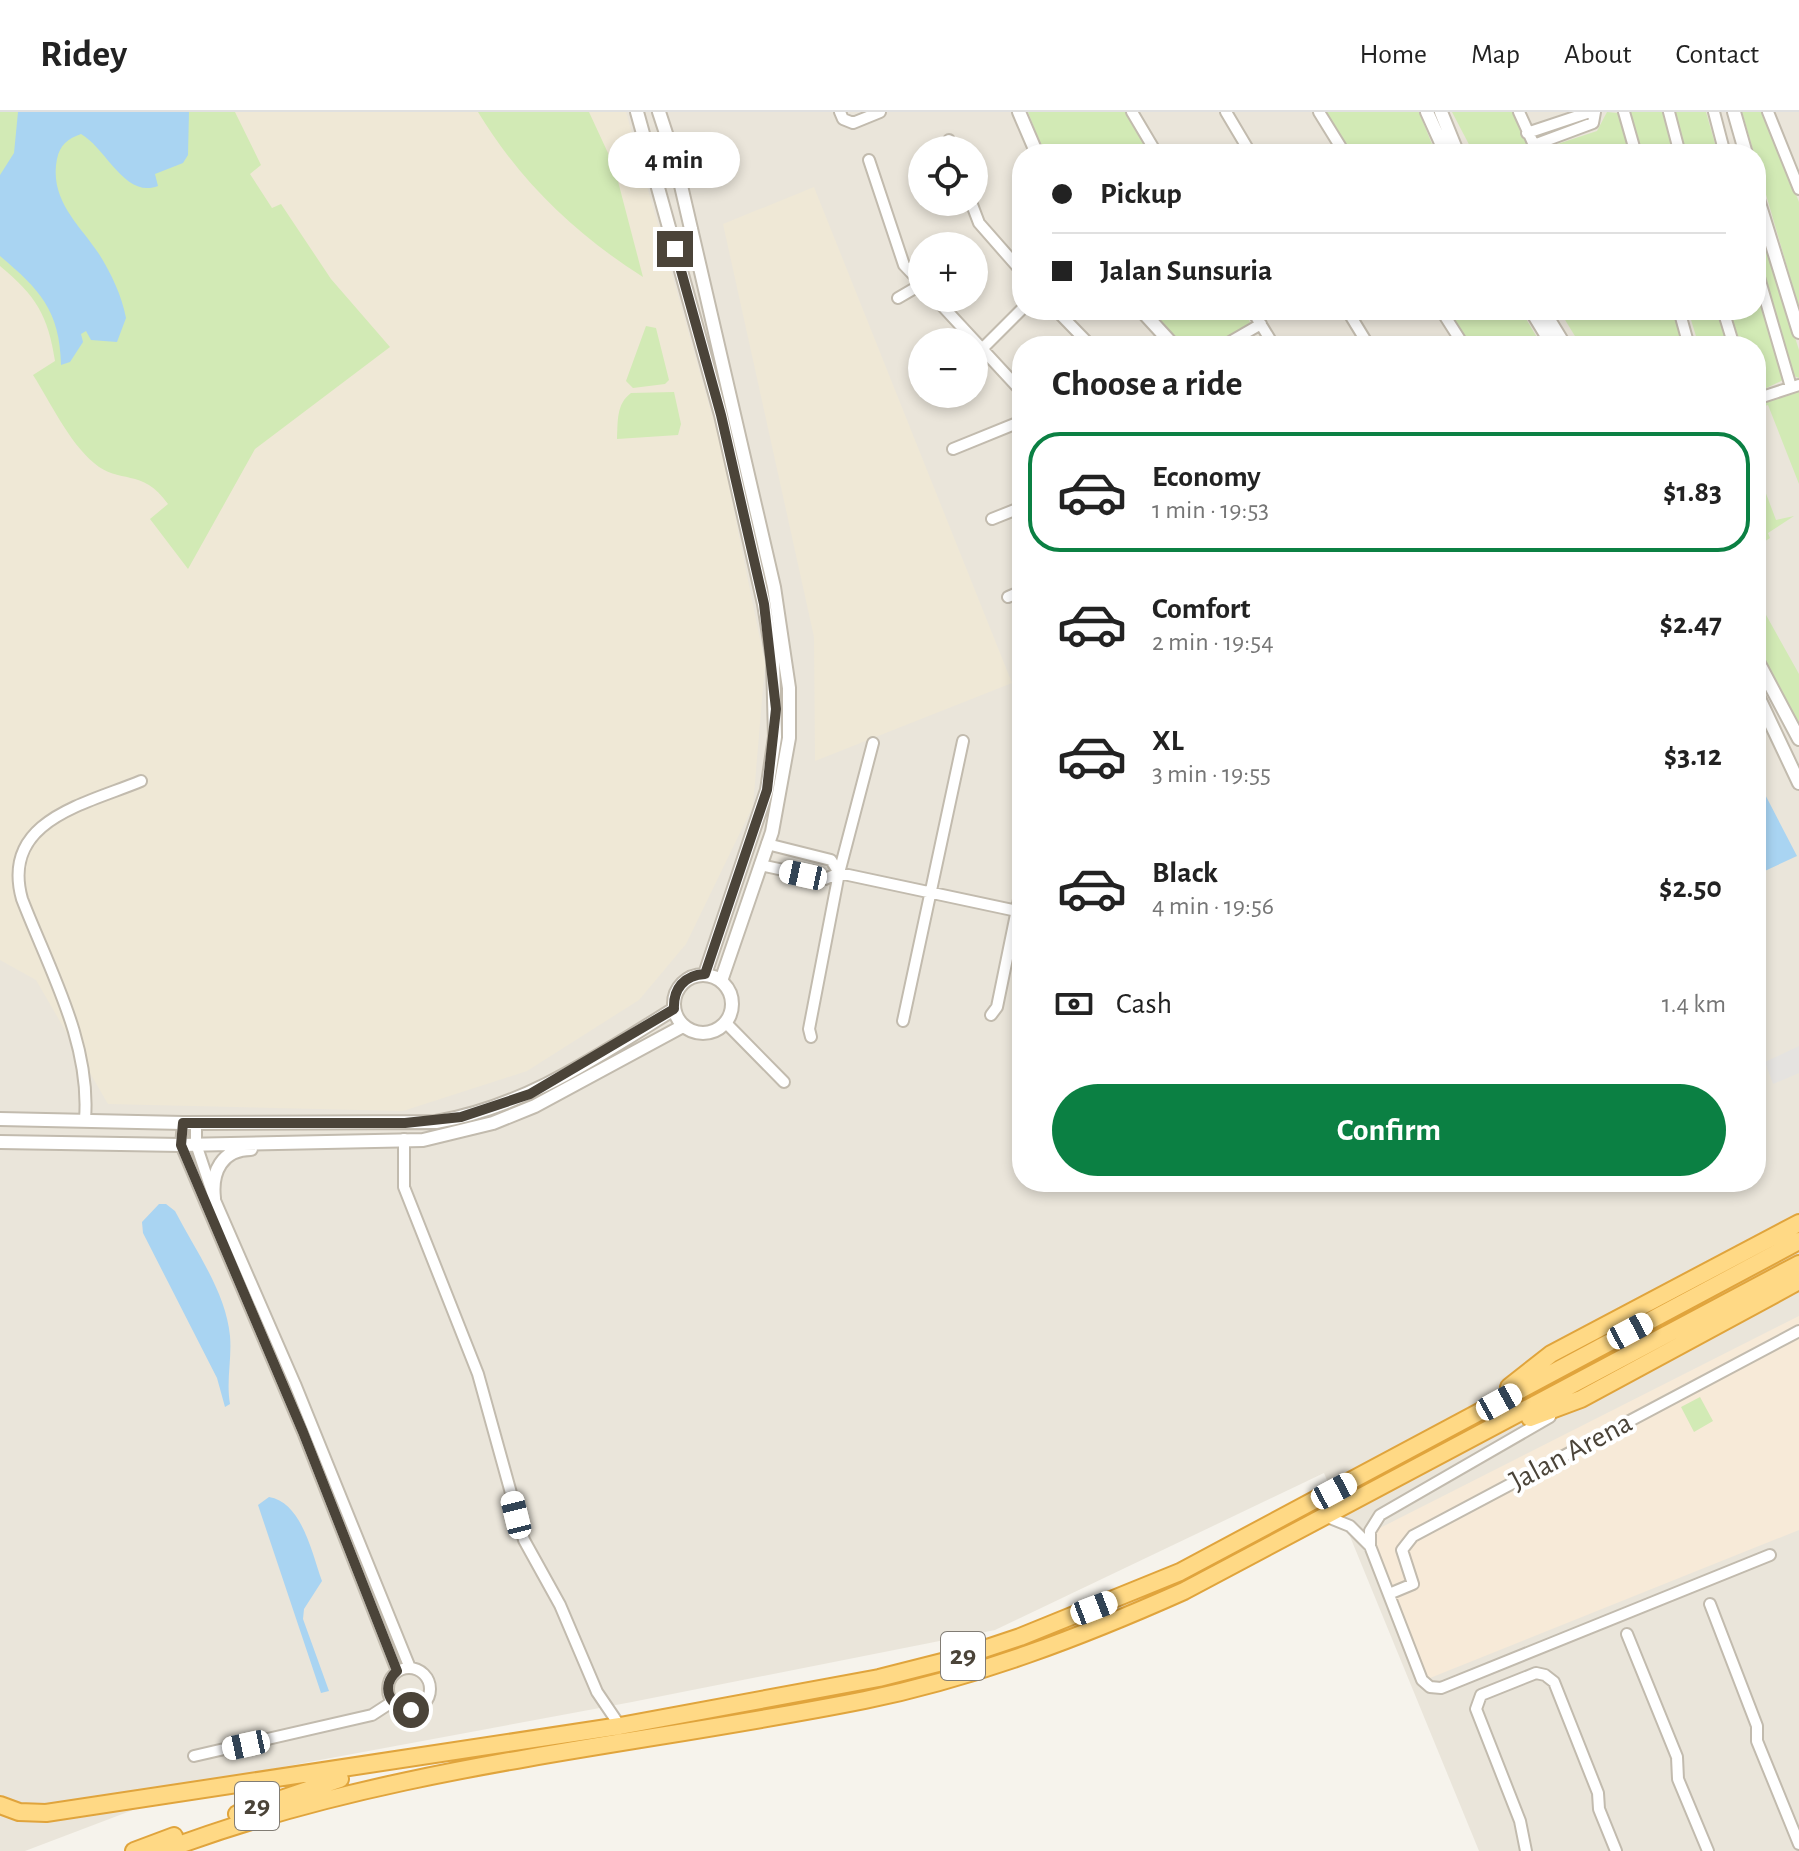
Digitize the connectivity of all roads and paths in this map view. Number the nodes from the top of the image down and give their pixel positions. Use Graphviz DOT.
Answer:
graph roads {
  1 [pos="637,112"];
  2 [pos="659,112"];
  3 [pos="880,112"];
  4 [pos="1019,112"];
  5 [pos="1132,112"];
  6 [pos="1226,112"];
  7 [pos="1319,112"];
  8 [pos="1427,112"];
  9 [pos="1441,112"];
  10 [pos="1519,112"];
  11 [pos="1590,112"];
  12 [pos="1624,112"];
  13 [pos="1669,112"];
  14 [pos="1714,112"];
  15 [pos="1734,112"];
  16 [pos="1768,112"];
  17 [pos="842,115"];
  18 [pos="1033,144"];
  19 [pos="1151,144"];
  20 [pos="1245,144"];
  21 [pos="1339,144"];
  22 [pos="1441,144"];
  23 [pos="1454,144"];
  24 [pos="1633,144"];
  25 [pos="1677,144"];
  26 [pos="1722,144"];
  27 [pos="1743,144"];
  28 [pos="869,160"];
  29 [pos="1799,189"];
  30 [pos="976,216"];
  31 [pos="1766,225"];
  32 [pos="1012,261"];
  33 [pos="908,269"];
  34 [pos="908,292"];
  35 [pos="898,298"];
  36 [pos="1766,298"];
  37 [pos="946,312"];
  38 [pos="1012,319"];
  39 [pos="1066,320"];
  40 [pos="1150,320"];
  41 [pos="1258,320"];
  42 [pos="1261,324"];
  43 [pos="959,328"];
  44 [pos="1799,332"];
  45 [pos="1081,336"];
  46 [pos="1165,336"];
  47 [pos="1240,336"];
  48 [pos="1268,336"];
  49 [pos="988,341"];
  50 [pos="988,360"];
  51 [pos="1012,383"];
  52 [pos="1795,386"];
  53 [pos="1766,396"];
  54 [pos="1012,425"];
  55 [pos="953,449"];
  56 [pos="1012,511"];
  57 [pos="992,519"];
  58 [pos="1012,595"];
  59 [pos="1008,597"];
  60 [pos="1766,677"];
  61 [pos="1766,713"];
  62 [pos="1799,739"];
  63 [pos="963,741"];
  64 [pos="873,743"];
  65 [pos="141,781"];
  66 [pos="1799,783"];
  67 [pos="767,844"];
  68 [pos="760,865"];
  69 [pos="839,873"];
  70 [pos="931,893"];
  71 [pos="1012,910"];
  72 [pos="1012,935"];
  73 [pos="705,974"];
  74 [pos="721,981"];
  75 [pos="674,1009"];
  76 [pos="991,1015"];
  77 [pos="903,1021"];
  78 [pos="726,1023"];
  79 [pos="683,1026"];
  80 [pos="811,1037"];
  81 [pos="784,1082"];
  82 [pos="0,1119"];
  83 [pos="85,1119"];
  84 [pos="190,1123"];
  85 [pos="404,1139"];
  86 [pos="0,1142"];
  87 [pos="196,1144"];
  88 [pos="346,1144"];
  89 [pos="181,1145"];
  90 [pos="214,1198"];
  91 [pos="1799,1223"];
  92 [pos="1799,1241"];
  93 [pos="1799,1264"];
  94 [pos="1799,1281"];
  95 [pos="1799,1331"];
  96 [pos="1581,1399"];
  97 [pos="1473,1416"];
  98 [pos="1471,1441"];
  99 [pos="1325,1516"];
  100 [pos="1370,1546"];
  101 [pos="1770,1555"];
  102 [pos="1389,1594"];
  103 [pos="1710,1604"];
  104 [pos="1627,1634"];
  105 [pos="410,1668"];
  106 [pos="397,1671"];
  107 [pos="392,1702"];
  108 [pos="620,1726"];
  109 [pos="194,1756"];
  110 [pos="382,1765"];
  111 [pos="0,1805"];
  112 [pos="213,1832"];
  113 [pos="1799,1844"];
  114 [pos="134,1851"];
  115 [pos="163,1851"];
  116 [pos="176,1851"];
  117 [pos="1526,1851"];
  118 [pos="1616,1851"];
  119 [pos="1708,1851"];
  1 -- 73 [label="street"];
  2 -- 67 [label="street"];
  3 -- 17 [label="street"];
  4 -- 18 [label="street"];
  5 -- 19 [label="street"];
  6 -- 20 [label="street"];
  7 -- 21 [label="street"];
  8 -- 22 [label="street"];
  9 -- 23 [label="street"];
  10 -- 11 [label="street"];
  12 -- 24 [label="street"];
  13 -- 25 [label="street"];
  14 -- 26 [label="street"];
  15 -- 27 [label="street"];
  16 -- 29 [label="street"];
  28 -- 33 [label="street"];
  30 -- 32 [label="street"];
  31 -- 44 [label="street"];
  34 -- 35 [label="street"];
  36 -- 52 [label="street"];
  37 -- 43 [label="street"];
  38 -- 49 [label="street"];
  39 -- 45 [label="street"];
  40 -- 46 [label="street"];
  41 -- 42 [label="street"];
  42 -- 47 [label="street"];
  42 -- 48 [label="street"];
  50 -- 51 [label="street"];
  52 -- 53 [label="street"];
  54 -- 55 [label="street"];
  56 -- 57 [label="street"];
  58 -- 59 [label="street"];
  60 -- 62 [label="street"];
  61 -- 66 [label="street"];
  63 -- 70 [label="street"];
  64 -- 69 [label="street"];
  65 -- 83 [label="street"];
  67 -- 68 [label="street"];
  67 -- 69 [label="street"];
  68 -- 69 [label="street"];
  68 -- 74 [label="street"];
  69 -- 70 [label="street"];
  69 -- 80 [label="street"];
  70 -- 71 [label="street"];
  70 -- 77 [label="street"];
  72 -- 76 [label="street"];
  73 -- 74 [label="street"];
  73 -- 75 [label="street"];
  74 -- 78 [label="street"];
  75 -- 79 [label="street"];
  75 -- 84 [label="street"];
  78 -- 79 [label="street"];
  78 -- 81 [label="street"];
  79 -- 85 [label="street"];
  82 -- 83 [label="street"];
  83 -- 84 [label="street"];
  84 -- 87 [label="street"];
  84 -- 89 [label="street"];
  85 -- 88 [label="street"];
  85 -- 108 [label="street"];
  86 -- 89 [label="street"];
  87 -- 88 [label="street"];
  87 -- 89 [label="street"];
  87 -- 90 [label="street"];
  88 -- 90 [label="street"];
  89 -- 106 [label="street"];
  90 -- 105 [label="street"];
  91 -- 97 [label="highway"];
  92 -- 97 [label="highway, 29"];
  93 -- 98 [label="highway, 29"];
  94 -- 96 [label="highway"];
  95 -- 102 [label="street, Jalan Arena"];
  96 -- 98 [label="highway"];
  96 -- 100 [label="street"];
  97 -- 108 [label="highway, 29"];
  98 -- 99 [label="highway, 29"];
  99 -- 100 [label="street"];
  99 -- 112 [label="highway, 29"];
  100 -- 102 [label="street"];
  101 -- 102 [label="street"];
  103 -- 113 [label="street"];
  104 -- 119 [label="street"];
  105 -- 106 [label="street"];
  105 -- 107 [label="street"];
  106 -- 107 [label="street"];
  107 -- 109 [label="street"];
  108 -- 110 [label="highway, 29"];
  110 -- 111 [label="highway"];
  110 -- 114 [label="highway, 29"];
  112 -- 115 [label="highway, 29"];
  112 -- 116 [label="highway"];
  117 -- 118 [label="street"];
}
